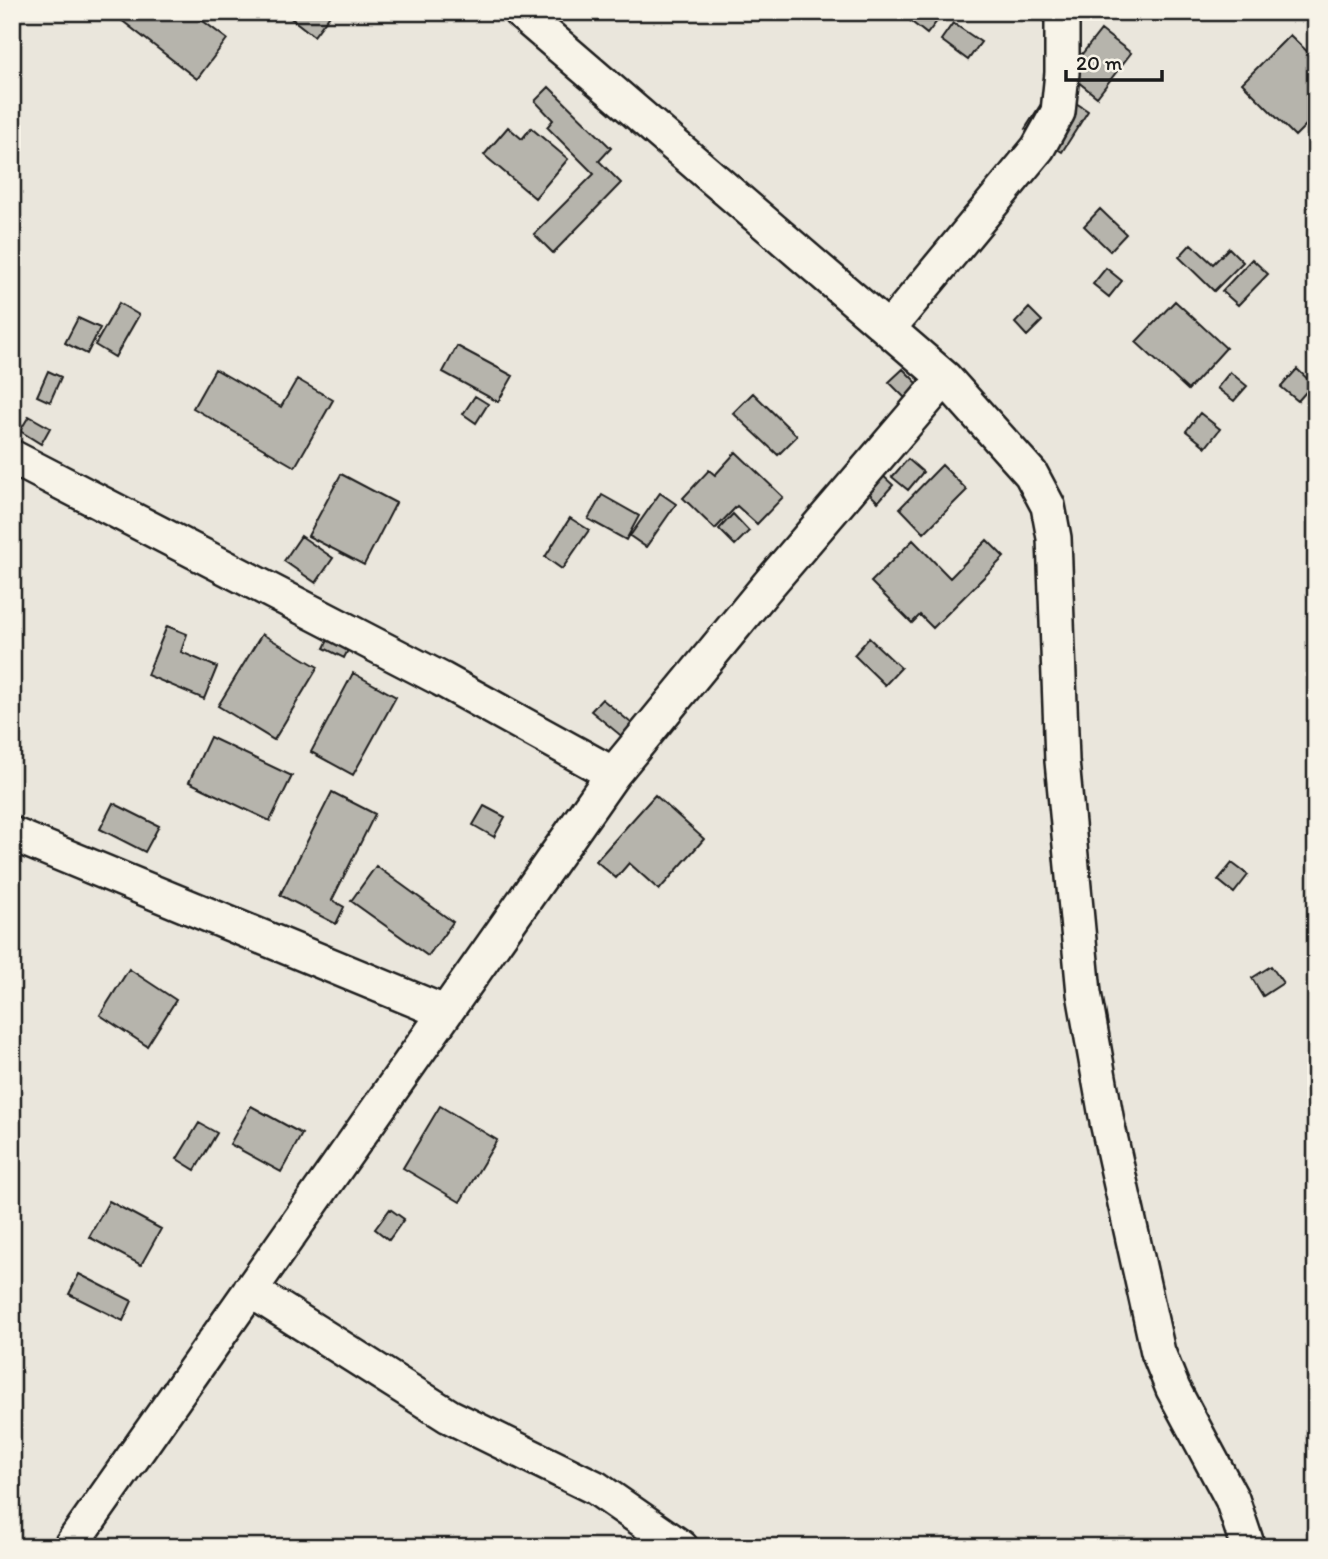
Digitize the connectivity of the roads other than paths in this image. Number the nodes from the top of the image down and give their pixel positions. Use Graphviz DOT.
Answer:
graph roads {
  1 [pos="520,12"];
  2 [pos="1062,12"];
  3 [pos="889,328"];
  4 [pos="945,378"];
  5 [pos="12,457"];
  6 [pos="613,774"];
  7 [pos="12,834"];
  8 [pos="444,1012"];
  9 [pos="250,1290"];
  10 [pos="70,1547"];
  11 [pos="681,1547"];
  12 [pos="1248,1547"];
  1 -- 3 [label="street"];
  2 -- 3 [label="street"];
  3 -- 4 [label="street"];
  4 -- 6 [label="street"];
  4 -- 12 [label="street"];
  5 -- 6 [label="street"];
  6 -- 8 [label="street"];
  7 -- 8 [label="street"];
  8 -- 9 [label="street"];
  9 -- 10 [label="street"];
  9 -- 11 [label="street"];
}
